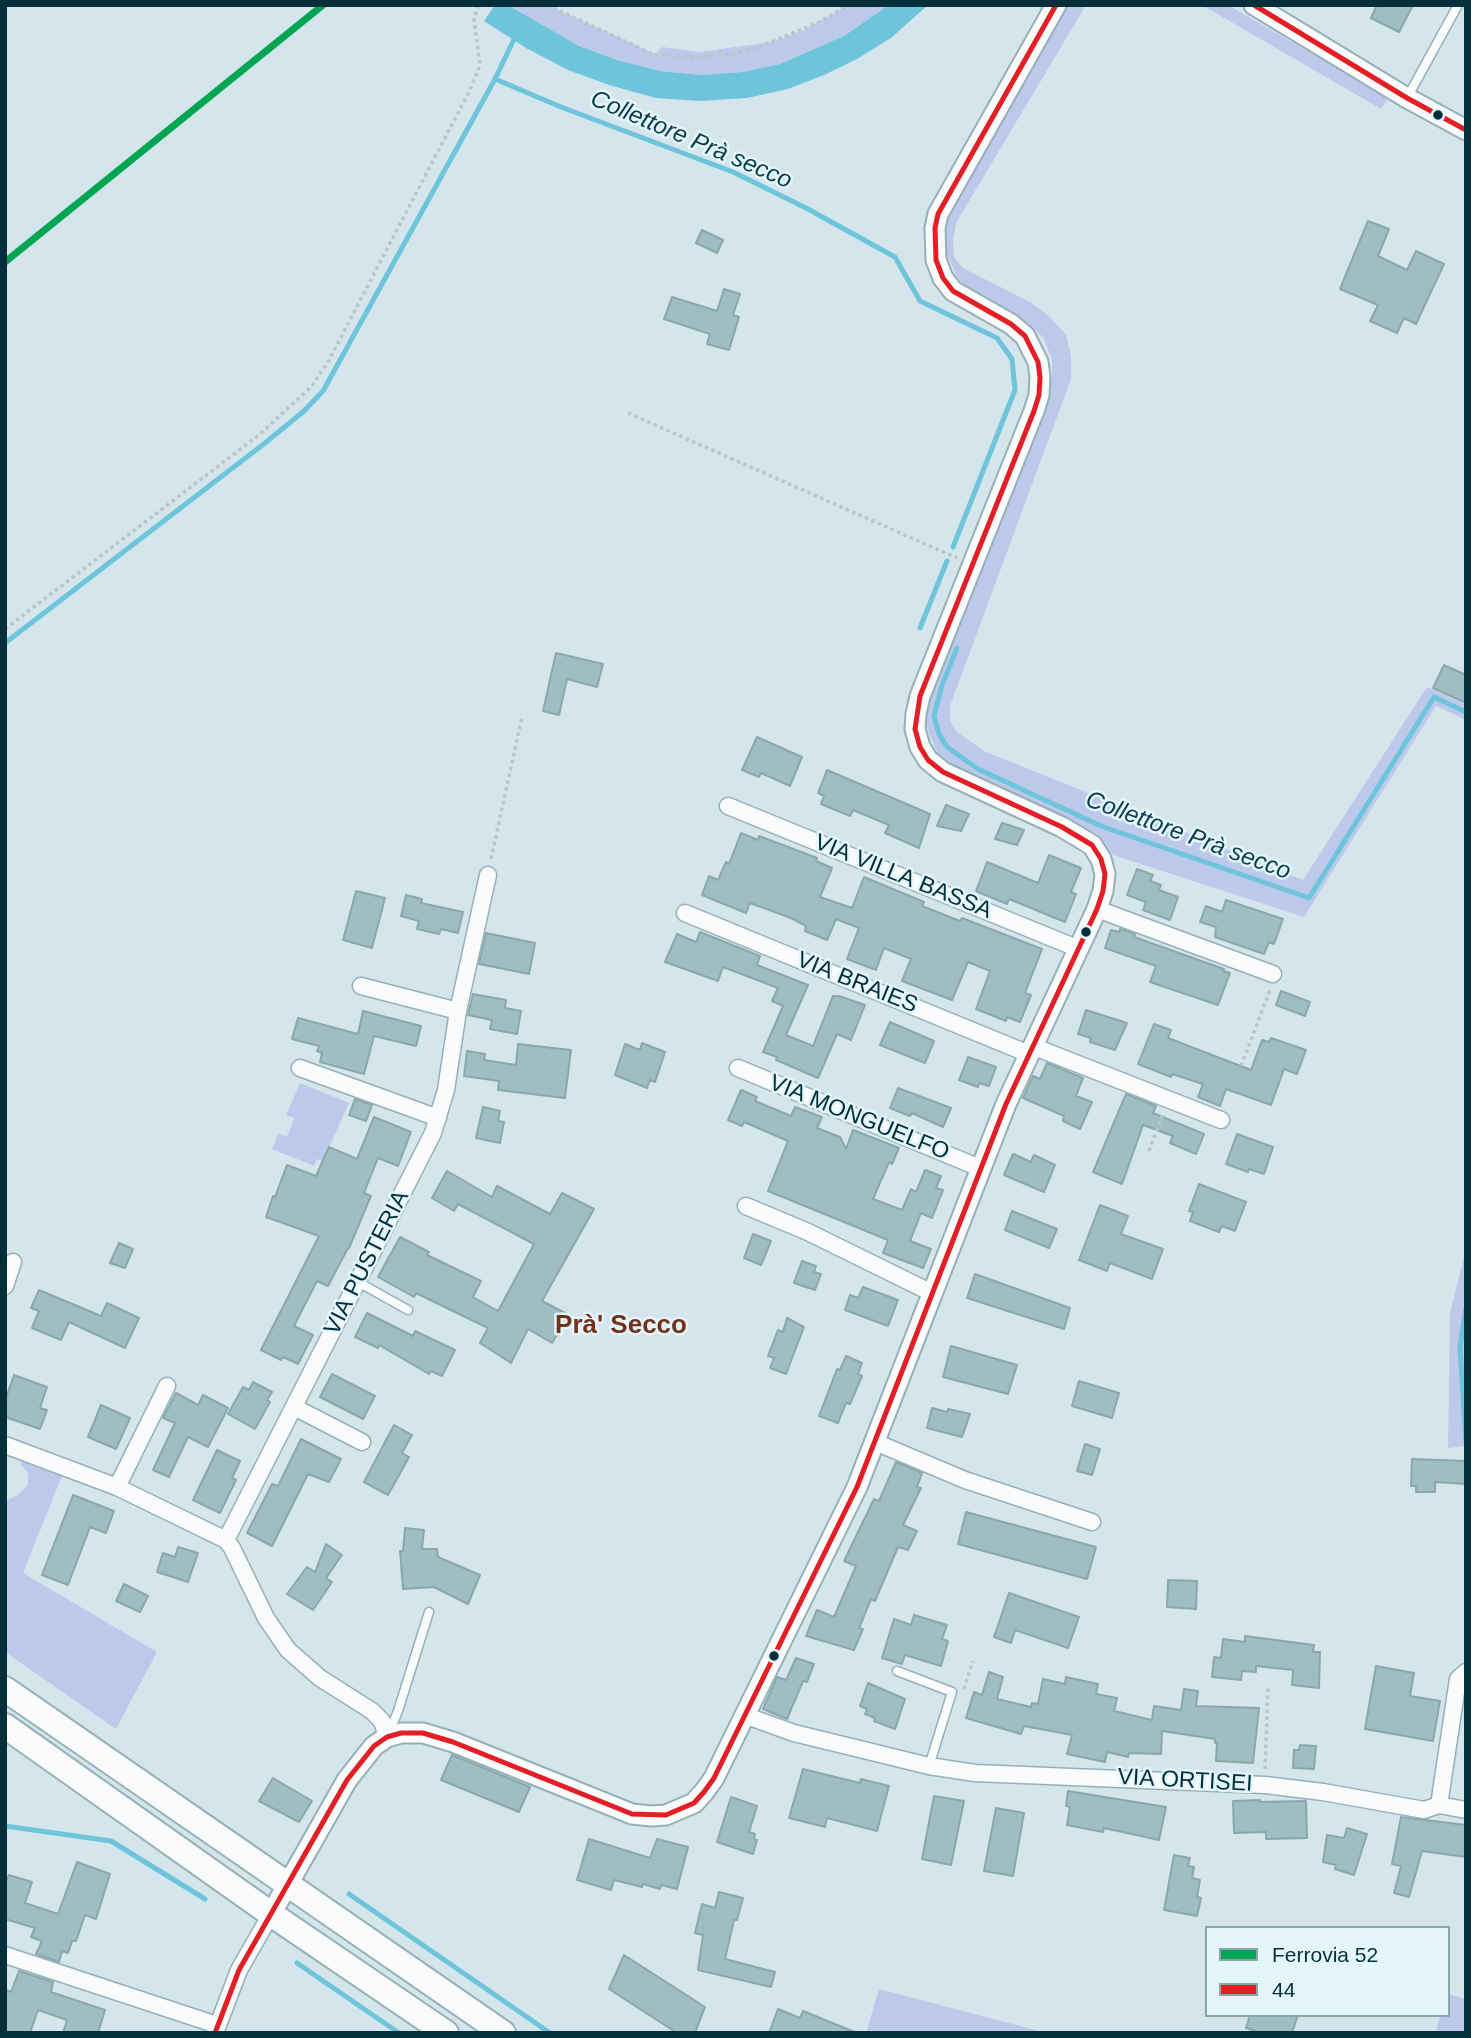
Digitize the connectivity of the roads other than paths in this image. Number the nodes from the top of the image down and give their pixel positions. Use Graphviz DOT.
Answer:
graph roads {
  1 [pos="1056,5"];
  2 [pos="1254,5"];
  3 [pos="1458,5"];
  4 [pos="1407,98"];
  5 [pos="1466,130"];
  6 [pos="728,806"];
  7 [pos="488,875"];
  8 [pos="1097,909"];
  9 [pos="685,913"];
  10 [pos="1079,949"];
  11 [pos="1273,974"];
  12 [pos="361,986"];
  13 [pos="458,1011"];
  14 [pos="1031,1050"];
  15 [pos="300,1068"];
  16 [pos="738,1068"];
  17 [pos="438,1118"];
  18 [pos="1220,1120"];
  19 [pos="981,1168"];
  20 [pos="746,1206"];
  21 [pos="13,1262"];
  22 [pos="358,1282"];
  23 [pos="5,1286"];
  24 [pos="932,1293"];
  25 [pos="408,1310"];
  26 [pos="167,1386"];
  27 [pos="294,1407"];
  28 [pos="362,1443"];
  29 [pos="875,1443"];
  30 [pos="5,1445"];
  31 [pos="117,1488"];
  32 [pos="1092,1522"];
  33 [pos="226,1540"];
  34 [pos="429,1612"];
  35 [pos="897,1671"];
  36 [pos="1466,1672"];
  37 [pos="5,1689"];
  38 [pos="744,1715"];
  39 [pos="5,1726"];
  40 [pos="387,1737"];
  41 [pos="929,1766"];
  42 [pos="1439,1805"];
  43 [pos="1466,1810"];
  44 [pos="289,1883"];
  45 [pos="271,1914"];
  46 [pos="5,1955"];
  47 [pos="216,2029"];
  48 [pos="446,2033"];
  49 [pos="503,2033"];
  1 -- 8 [label="street"];
  2 -- 4 [label="street"];
  3 -- 4 [label="lane"];
  4 -- 5 [label="street"];
  6 -- 10 [label="street, VIA VILLA BASSA"];
  7 -- 13 [label="street, VIA PUSTERIA"];
  8 -- 10 [label="street"];
  8 -- 11 [label="street"];
  9 -- 14 [label="street, VIA BRAIES"];
  10 -- 14 [label="street"];
  12 -- 13 [label="street"];
  13 -- 17 [label="street, VIA PUSTERIA"];
  14 -- 18 [label="street, VIA BRAIES"];
  14 -- 19 [label="street"];
  15 -- 17 [label="street"];
  16 -- 19 [label="street, VIA MONGUELFO"];
  17 -- 22 [label="street, VIA PUSTERIA"];
  19 -- 24 [label="street"];
  20 -- 24 [label="street"];
  21 -- 23 [label="street"];
  22 -- 25 [label="lane"];
  22 -- 27 [label="street, VIA PUSTERIA"];
  24 -- 29 [label="street"];
  26 -- 31 [label="street"];
  27 -- 28 [label="street"];
  27 -- 33 [label="street, VIA PUSTERIA"];
  29 -- 32 [label="street"];
  29 -- 38 [label="street"];
  30 -- 31 [label="street"];
  31 -- 33 [label="street"];
  33 -- 40 [label="street"];
  34 -- 40 [label="lane"];
  35 -- 41 [label="lane"];
  36 -- 42 [label="street"];
  37 -- 44 [label="main road"];
  38 -- 40 [label="street"];
  38 -- 41 [label="street, VIA ORTISEI"];
  39 -- 45 [label="main road"];
  40 -- 44 [label="street"];
  41 -- 42 [label="street, VIA ORTISEI"];
  42 -- 43 [label="street, VIA ORTISEI"];
  44 -- 45 [label="street"];
  44 -- 49 [label="main road"];
  45 -- 47 [label="street"];
  45 -- 48 [label="main road"];
  46 -- 47 [label="street"];
}
